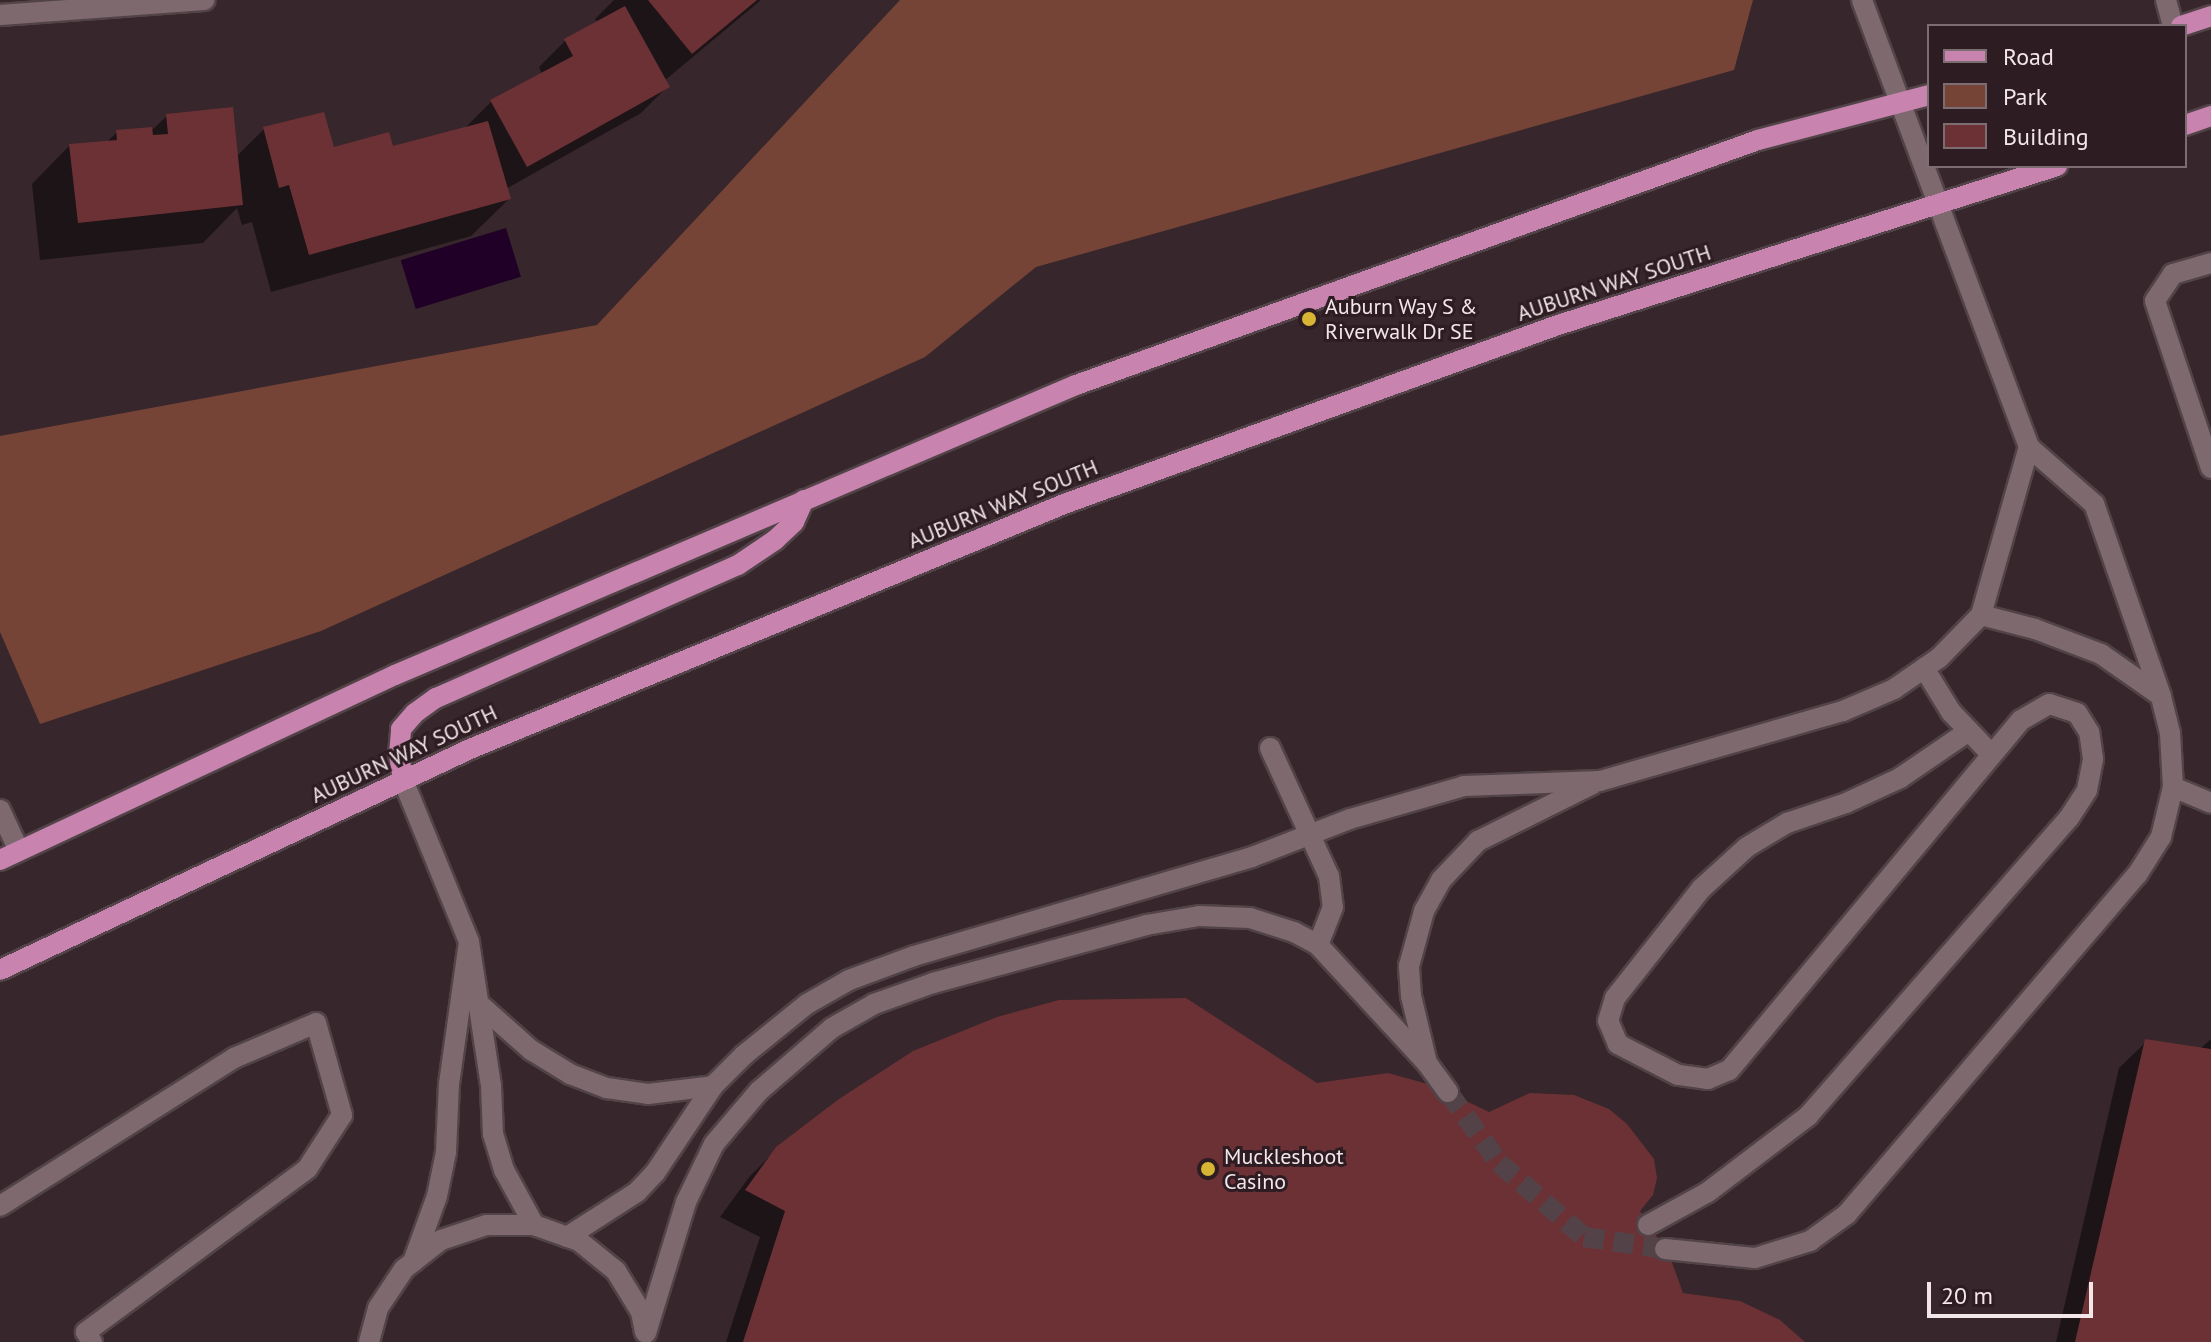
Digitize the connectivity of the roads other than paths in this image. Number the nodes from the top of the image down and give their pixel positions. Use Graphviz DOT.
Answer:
graph roads {
  1 [pos="204,0"];
  2 [pos="1862,0"];
  3 [pos="2166,0"];
  4 [pos="101,3"];
  5 [pos="0,15"];
  6 [pos="2211,16"];
  7 [pos="2172,24"];
  8 [pos="2187,24"];
  9 [pos="1927,96"];
  10 [pos="1902,102"];
  11 [pos="2211,116"];
  12 [pos="2187,124"];
  13 [pos="2051,168"];
  14 [pos="1939,203"];
  15 [pos="2211,263"];
  16 [pos="2029,447"];
  17 [pos="2211,468"];
  18 [pos="804,500"];
  19 [pos="1981,615"];
  20 [pos="1924,668"];
  21 [pos="2161,696"];
  22 [pos="1969,731"];
  23 [pos="1270,748"];
  24 [pos="1991,754"];
  25 [pos="403,780"];
  26 [pos="1600,781"];
  27 [pos="2173,787"];
  28 [pos="2211,803"];
  29 [pos="0,810"];
  30 [pos="1310,834"];
  31 [pos="9,856"];
  32 [pos="469,942"];
  33 [pos="1318,945"];
  34 [pos="0,970"];
  35 [pos="478,1003"];
  36 [pos="1427,1063"];
  37 [pos="713,1086"];
  38 [pos="1448,1092"];
  39 [pos="0,1206"];
  40 [pos="534,1225"];
  41 [pos="1648,1225"];
  42 [pos="567,1237"];
  43 [pos="1665,1249"];
  44 [pos="413,1262"];
  45 [pos="647,1338"];
  46 [pos="92,1342"];
  47 [pos="369,1342"];
  1 -- 4 [label="street"];
  2 -- 10 [label="street"];
  3 -- 7 [label="street"];
  4 -- 5 [label="street"];
  6 -- 8 [label="main road"];
  9 -- 10 [label="main road"];
  10 -- 14 [label="street"];
  10 -- 18 [label="main road"];
  11 -- 12 [label="main road"];
  13 -- 14 [label="main road, AUBURN WAY SOUTH"];
  14 -- 16 [label="street"];
  14 -- 25 [label="main road, AUBURN WAY SOUTH"];
  15 -- 17 [label="street"];
  16 -- 19 [label="street"];
  16 -- 21 [label="street"];
  18 -- 25 [label="main road"];
  18 -- 31 [label="main road"];
  19 -- 20 [label="street"];
  19 -- 21 [label="street"];
  20 -- 22 [label="street"];
  20 -- 26 [label="street"];
  21 -- 27 [label="street"];
  22 -- 24 [label="street"];
  22 -- 24 [label="street"];
  23 -- 30 [label="street"];
  24 -- 41 [label="street"];
  25 -- 32 [label="street"];
  25 -- 34 [label="main road, AUBURN WAY SOUTH"];
  26 -- 30 [label="street"];
  26 -- 36 [label="street"];
  27 -- 28 [label="street"];
  27 -- 43 [label="street"];
  29 -- 31 [label="street"];
  30 -- 33 [label="street"];
  30 -- 37 [label="street"];
  32 -- 35 [label="street"];
  32 -- 44 [label="street"];
  33 -- 36 [label="street"];
  33 -- 45 [label="street"];
  35 -- 37 [label="street"];
  35 -- 40 [label="street"];
  36 -- 38 [label="street"];
  37 -- 42 [label="street"];
  39 -- 46 [label="street"];
  40 -- 42 [label="street"];
  40 -- 44 [label="street"];
  42 -- 45 [label="street"];
  44 -- 47 [label="street"];
}
